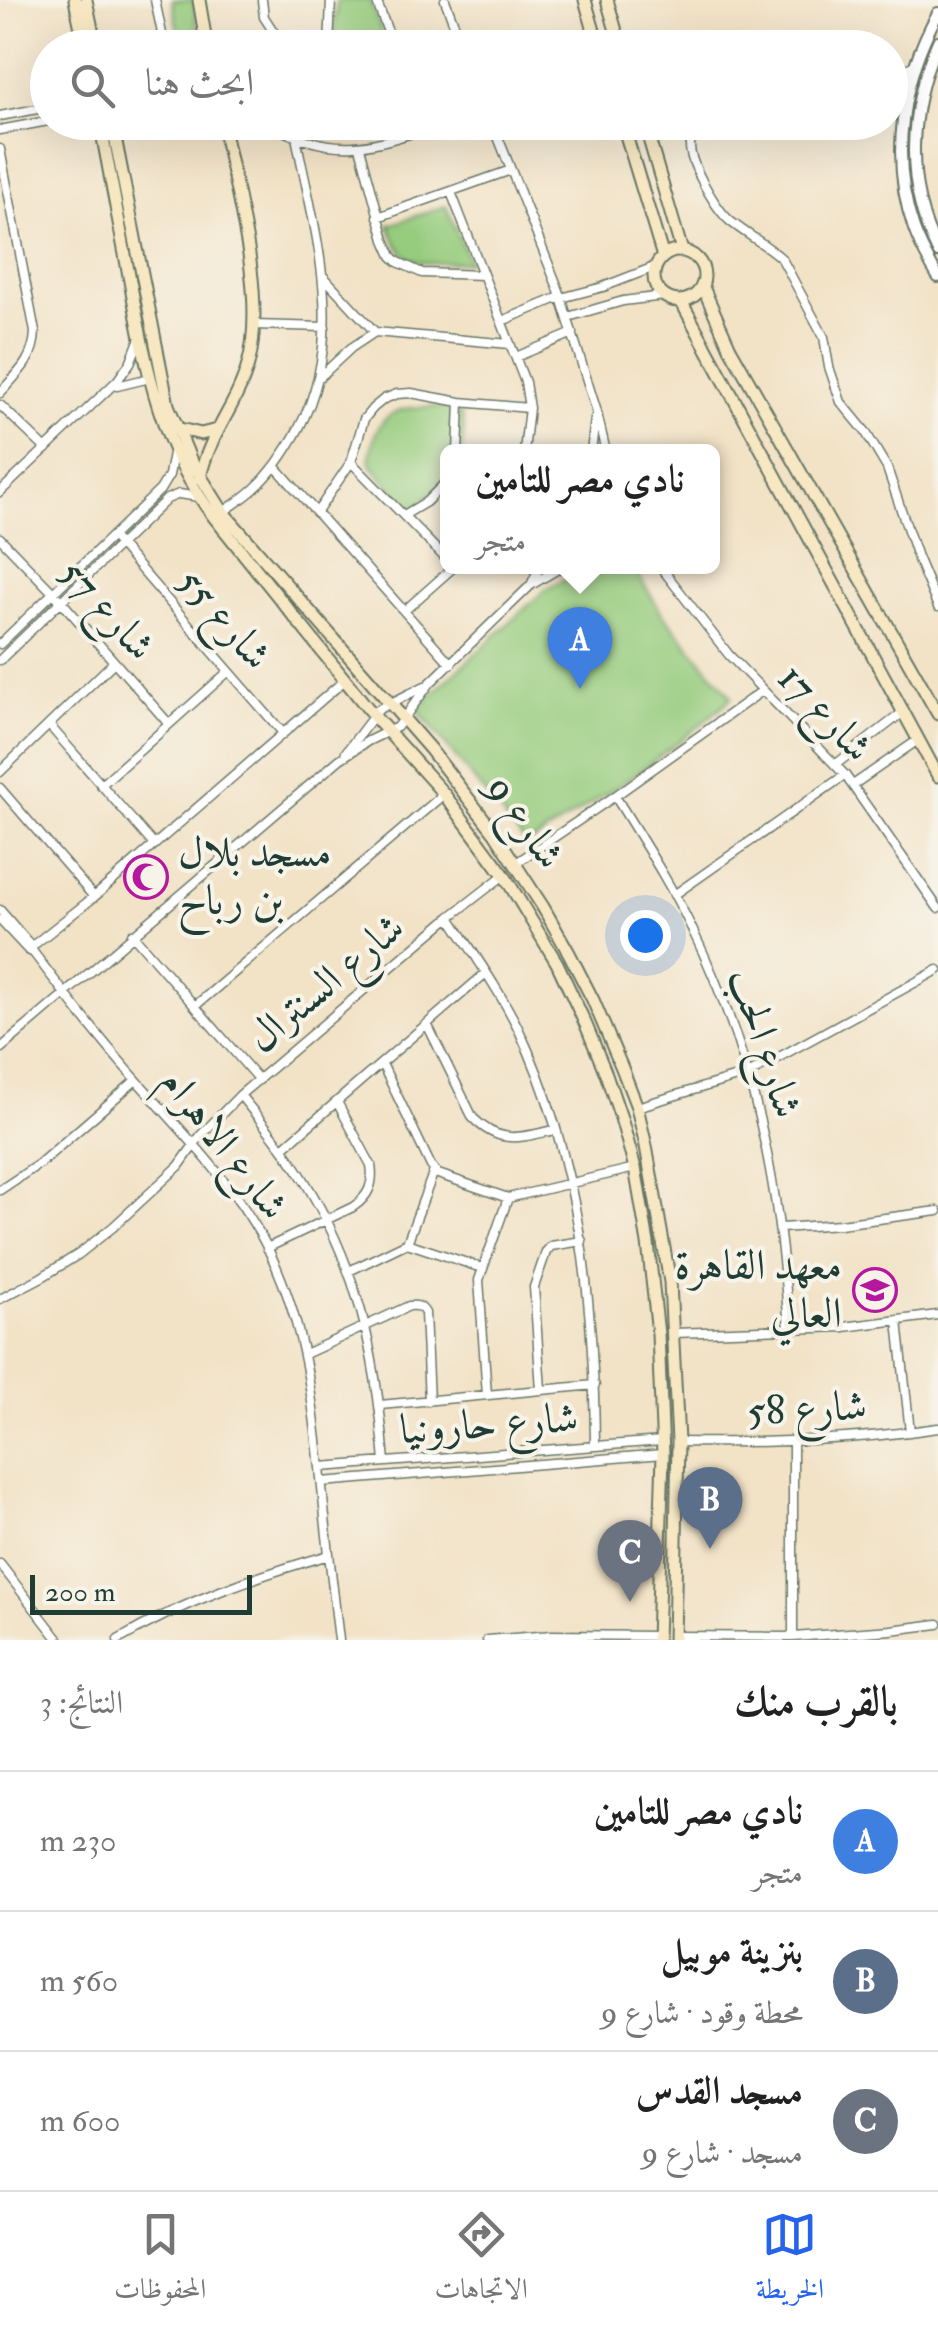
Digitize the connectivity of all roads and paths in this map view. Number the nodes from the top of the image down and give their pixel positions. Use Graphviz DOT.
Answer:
graph roads {
  1 [pos="75,0"];
  2 [pos="86,0"];
  3 [pos="155,0"];
  4 [pos="199,0"];
  5 [pos="262,0"];
  6 [pos="331,0"];
  7 [pos="376,0"];
  8 [pos="445,0"];
  9 [pos="585,0"];
  10 [pos="607,0"];
  11 [pos="938,13"];
  12 [pos="81,30"];
  13 [pos="92,30"];
  14 [pos="161,30"];
  15 [pos="204,30"];
  16 [pos="272,30"];
  17 [pos="330,30"];
  18 [pos="387,30"];
  19 [pos="456,30"];
  20 [pos="594,30"];
  21 [pos="616,30"];
  22 [pos="938,41"];
  23 [pos="914,66"];
  24 [pos="908,69"];
  25 [pos="926,69"];
  26 [pos="908,91"];
  27 [pos="30,110"];
  28 [pos="0,116"];
  29 [pos="30,124"];
  30 [pos="0,130"];
  31 [pos="103,140"];
  32 [pos="116,140"];
  33 [pos="226,140"];
  34 [pos="297,140"];
  35 [pos="310,140"];
  36 [pos="390,140"];
  37 [pos="499,140"];
  38 [pos="627,140"];
  39 [pos="649,140"];
  40 [pos="693,140"];
  41 [pos="901,140"];
  42 [pos="360,147"];
  43 [pos="0,150"];
  44 [pos="510,170"];
  45 [pos="450,192"];
  46 [pos="378,217"];
  47 [pos="682,252"];
  48 [pos="938,252"];
  49 [pos="660,262"];
  50 [pos="936,271"];
  51 [pos="482,275"];
  52 [pos="324,277"];
  53 [pos="702,285"];
  54 [pos="664,296"];
  55 [pos="561,298"];
  56 [pos="680,301"];
  57 [pos="568,317"];
  58 [pos="502,321"];
  59 [pos="254,325"];
  60 [pos="324,327"];
  61 [pos="376,332"];
  62 [pos="573,334"];
  63 [pos="140,336"];
  64 [pos="510,344"];
  65 [pos="516,357"];
  66 [pos="150,378"];
  67 [pos="319,379"];
  68 [pos="109,390"];
  69 [pos="0,392"];
  70 [pos="460,402"];
  71 [pos="0,405"];
  72 [pos="528,408"];
  73 [pos="596,410"];
  74 [pos="176,428"];
  75 [pos="217,430"];
  76 [pos="458,444"];
  77 [pos="525,444"];
  78 [pos="591,444"];
  79 [pos="604,444"];
  80 [pos="46,449"];
  81 [pos="172,449"];
  82 [pos="351,462"];
  83 [pos="276,466"];
  84 [pos="200,478"];
  85 [pos="440,488"];
  86 [pos="0,492"];
  87 [pos="199,497"];
  88 [pos="223,512"];
  89 [pos="317,512"];
  90 [pos="404,515"];
  91 [pos="112,536"];
  92 [pos="0,538"];
  93 [pos="120,544"];
  94 [pos="440,553"];
  95 [pos="446,574"];
  96 [pos="536,574"];
  97 [pos="549,574"];
  98 [pos="666,574"];
  99 [pos="530,585"];
  100 [pos="53,593"];
  101 [pos="61,602"];
  102 [pos="938,606"];
  103 [pos="404,611"];
  104 [pos="0,644"];
  105 [pos="0,660"];
  106 [pos="114,662"];
  107 [pos="451,664"];
  108 [pos="229,671"];
  109 [pos="346,679"];
  110 [pos="430,683"];
  111 [pos="762,690"];
  112 [pos="390,703"];
  113 [pos="902,712"];
  114 [pos="938,714"];
  115 [pos="374,716"];
  116 [pos="404,720"];
  117 [pos="169,724"];
  118 [pos="49,725"];
  119 [pos="388,732"];
  120 [pos="283,733"];
  121 [pos="918,740"];
  122 [pos="340,759"];
  123 [pos="835,765"];
  124 [pos="0,772"];
  125 [pos="452,776"];
  126 [pos="845,776"];
  127 [pos="938,776"];
  128 [pos="434,781"];
  129 [pos="101,785"];
  130 [pos="853,785"];
  131 [pos="0,788"];
  132 [pos="444,794"];
  133 [pos="615,796"];
  134 [pos="154,845"];
  135 [pos="516,864"];
  136 [pos="504,875"];
  137 [pos="674,895"];
  138 [pos="94,897"];
  139 [pos="938,908"];
  140 [pos="0,910"];
  141 [pos="450,917"];
  142 [pos="0,920"];
  143 [pos="132,934"];
  144 [pos="31,950"];
  145 [pos="938,970"];
  146 [pos="486,974"];
  147 [pos="64,993"];
  148 [pos="195,1006"];
  149 [pos="428,1024"];
  150 [pos="0,1049"];
  151 [pos="382,1064"];
  152 [pos="750,1073"];
  153 [pos="136,1080"];
  154 [pos="259,1080"];
  155 [pos="240,1096"];
  156 [pos="337,1102"];
  157 [pos="637,1107"];
  158 [pos="556,1130"];
  159 [pos="195,1145"];
  160 [pos="283,1148"];
  161 [pos="635,1168"];
  162 [pos="434,1171"];
  163 [pos="572,1184"];
  164 [pos="0,1190"];
  165 [pos="508,1198"];
  166 [pos="938,1211"];
  167 [pos="326,1220"];
  168 [pos="781,1228"];
  169 [pos="582,1241"];
  170 [pos="407,1243"];
  171 [pos="268,1248"];
  172 [pos="482,1268"];
  173 [pos="349,1271"];
  174 [pos="0,1299"];
  175 [pos="938,1316"];
  176 [pos="898,1321"];
  177 [pos="366,1325"];
  178 [pos="789,1330"];
  179 [pos="674,1333"];
  180 [pos="305,1354"];
  181 [pos="594,1385"];
  182 [pos="541,1390"];
  183 [pos="486,1395"];
  184 [pos="429,1400"];
  185 [pos="380,1405"];
  186 [pos="938,1428"];
  187 [pos="910,1432"];
  188 [pos="678,1442"];
  189 [pos="793,1442"];
  190 [pos="595,1446"];
  191 [pos="663,1448"];
  192 [pos="385,1462"];
  193 [pos="320,1467"];
  194 [pos="322,1482"];
  195 [pos="329,1554"];
  196 [pos="0,1564"];
  197 [pos="938,1624"];
  198 [pos="794,1637"];
  199 [pos="657,1638"];
  200 [pos="674,1638"];
  201 [pos="59,1640"];
  202 [pos="118,1640"];
  203 [pos="339,1640"];
  204 [pos="486,1640"];
  1 -- 12 [label="main road"];
  2 -- 13 [label="main road"];
  3 -- 14 [label="street"];
  4 -- 15 [label="main road"];
  5 -- 16 [label="street"];
  6 -- 17 [label="street"];
  7 -- 18 [label="street"];
  8 -- 19 [label="street"];
  9 -- 20 [label="main road"];
  10 -- 21 [label="main road"];
  11 -- 23 [label="street"];
  22 -- 25 [label="street"];
  23 -- 24 [label="street"];
  23 -- 25 [label="street"];
  23 -- 26 [label="street"];
  25 -- 48 [label="street"];
  27 -- 28 [label="street"];
  29 -- 30 [label="street"];
  31 -- 63 [label="main road, شارع 9"];
  32 -- 74 [label="main road, شارع 9"];
  33 -- 59 [label="main road"];
  34 -- 52 [label="street"];
  35 -- 42 [label="street"];
  36 -- 42 [label="street"];
  37 -- 44 [label="street"];
  38 -- 49 [label="main road"];
  39 -- 47 [label="main road"];
  40 -- 102 [label="street"];
  41 -- 50 [label="street"];
  42 -- 46 [label="street"];
  43 -- 69 [label="street"];
  44 -- 45 [label="street"];
  44 -- 55 [label="street"];
  45 -- 46 [label="street"];
  45 -- 51 [label="street"];
  46 -- 51 [label="street"];
  47 -- 49 [label="main road"];
  47 -- 53 [label="main road"];
  49 -- 54 [label="main road"];
  49 -- 55 [label="street"];
  51 -- 58 [label="street"];
  52 -- 60 [label="street"];
  52 -- 61 [label="street"];
  53 -- 56 [label="main road"];
  53 -- 114 [label="main road"];
  54 -- 56 [label="main road"];
  54 -- 57 [label="street"];
  55 -- 57 [label="street"];
  55 -- 58 [label="street"];
  56 -- 113 [label="main road"];
  57 -- 62 [label="street"];
  58 -- 64 [label="street"];
  59 -- 60 [label="street"];
  59 -- 75 [label="main road"];
  60 -- 67 [label="street"];
  61 -- 64 [label="street"];
  61 -- 67 [label="street"];
  62 -- 65 [label="street"];
  62 -- 73 [label="street"];
  63 -- 66 [label="main road, شارع 9"];
  63 -- 68 [label="street"];
  64 -- 65 [label="street"];
  65 -- 72 [label="street"];
  66 -- 68 [label="street"];
  66 -- 81 [label="main road, شارع 9"];
  67 -- 83 [label="street"];
  68 -- 80 [label="street"];
  70 -- 72 [label="street"];
  70 -- 76 [label="street"];
  70 -- 82 [label="street"];
  71 -- 80 [label="street"];
  72 -- 77 [label="street"];
  73 -- 78 [label="street"];
  73 -- 79 [label="street"];
  74 -- 75 [label="main road"];
  74 -- 84 [label="main road, شارع 9"];
  75 -- 84 [label="main road"];
  80 -- 86 [label="street"];
  81 -- 87 [label="main road, شارع 9"];
  81 -- 91 [label="street"];
  82 -- 89 [label="street"];
  82 -- 90 [label="street"];
  83 -- 88 [label="street"];
  83 -- 89 [label="street"];
  84 -- 88 [label="main road, شارع 9"];
  85 -- 90 [label="street"];
  87 -- 93 [label="street"];
  87 -- 109 [label="main road, شارع 9"];
  88 -- 112 [label="main road, شارع 9"];
  89 -- 103 [label="street"];
  90 -- 94 [label="street"];
  91 -- 93 [label="street, شارع 55"];
  91 -- 100 [label="street"];
  92 -- 100 [label="street, شارع 57"];
  93 -- 101 [label="street"];
  93 -- 108 [label="street, شارع 55"];
  95 -- 103 [label="street"];
  96 -- 99 [label="street"];
  97 -- 99 [label="street"];
  98 -- 111 [label="street, شارع 17"];
  99 -- 107 [label="street"];
  100 -- 101 [label="street, شارع 57"];
  100 -- 104 [label="street"];
  101 -- 105 [label="street"];
  101 -- 106 [label="street, شارع 57"];
  103 -- 107 [label="street"];
  106 -- 117 [label="street, شارع 57"];
  106 -- 118 [label="street"];
  107 -- 110 [label="street"];
  108 -- 117 [label="street"];
  108 -- 120 [label="street, شارع 55"];
  109 -- 115 [label="main road, شارع 9"];
  109 -- 120 [label="street"];
  110 -- 112 [label="street"];
  110 -- 116 [label="street"];
  111 -- 123 [label="street, شارع 17"];
  111 -- 133 [label="street"];
  112 -- 115 [label="street"];
  112 -- 116 [label="main road, شارع 9"];
  113 -- 121 [label="main road"];
  113 -- 123 [label="street"];
  115 -- 119 [label="main road, شارع 9"];
  115 -- 122 [label="street"];
  116 -- 119 [label="street"];
  116 -- 125 [label="main road, شارع 9"];
  117 -- 129 [label="street"];
  118 -- 124 [label="street"];
  118 -- 129 [label="street"];
  119 -- 122 [label="street"];
  119 -- 128 [label="main road, شارع 9"];
  120 -- 134 [label="street"];
  121 -- 127 [label="main road"];
  121 -- 130 [label="street"];
  122 -- 143 [label="street"];
  123 -- 126 [label="street, شارع 17"];
  125 -- 128 [label="main road"];
  125 -- 135 [label="main road, شارع 9"];
  126 -- 130 [label="street, شارع 17"];
  126 -- 137 [label="street"];
  128 -- 132 [label="main road, شارع 9"];
  129 -- 134 [label="street"];
  130 -- 139 [label="street, شارع 17"];
  131 -- 138 [label="street"];
  132 -- 136 [label="main road, شارع 9"];
  132 -- 148 [label="street"];
  133 -- 135 [label="street"];
  133 -- 137 [label="street, شارع الحب"];
  134 -- 138 [label="street"];
  135 -- 157 [label="main road, شارع 9"];
  136 -- 141 [label="street, شارع السنترال"];
  136 -- 161 [label="main road, شارع 9"];
  137 -- 152 [label="street, شارع الحب"];
  138 -- 144 [label="street"];
  140 -- 144 [label="street"];
  141 -- 146 [label="street"];
  141 -- 154 [label="street, شارع السنترال"];
  142 -- 144 [label="street"];
  143 -- 147 [label="street"];
  143 -- 148 [label="street"];
  144 -- 147 [label="street, شارع الاهرام"];
  145 -- 152 [label="street"];
  146 -- 149 [label="street"];
  146 -- 158 [label="street"];
  147 -- 150 [label="street"];
  147 -- 153 [label="street, شارع الاهرام"];
  148 -- 154 [label="street"];
  149 -- 151 [label="street"];
  149 -- 158 [label="street"];
  151 -- 156 [label="street"];
  151 -- 162 [label="street"];
  152 -- 157 [label="street"];
  152 -- 168 [label="street, شارع الحب"];
  153 -- 159 [label="street, شارع الاهرام"];
  153 -- 164 [label="street"];
  154 -- 155 [label="street, شارع السنترال"];
  155 -- 159 [label="street, شارع السنترال"];
  155 -- 160 [label="street"];
  156 -- 160 [label="street"];
  156 -- 167 [label="street"];
  157 -- 179 [label="main road, شارع 9"];
  158 -- 163 [label="street"];
  159 -- 171 [label="street, شارع الاهرام"];
  159 -- 174 [label="street, شارع السنترال"];
  160 -- 167 [label="street"];
  161 -- 163 [label="street"];
  161 -- 191 [label="main road, شارع 9"];
  162 -- 165 [label="street"];
  162 -- 170 [label="street"];
  163 -- 165 [label="street"];
  163 -- 169 [label="street"];
  165 -- 172 [label="street"];
  166 -- 168 [label="street"];
  167 -- 171 [label="street"];
  167 -- 173 [label="street"];
  168 -- 178 [label="street, شارع الحب"];
  169 -- 181 [label="street"];
  169 -- 182 [label="street"];
  170 -- 172 [label="street"];
  170 -- 173 [label="street"];
  171 -- 180 [label="street, شارع الاهرام"];
  172 -- 183 [label="street"];
  173 -- 177 [label="street"];
  175 -- 176 [label="street"];
  176 -- 178 [label="street"];
  176 -- 187 [label="street"];
  177 -- 180 [label="street"];
  177 -- 184 [label="street"];
  177 -- 185 [label="street"];
  178 -- 179 [label="street"];
  179 -- 188 [label="main road, شارع 9"];
  180 -- 193 [label="street, شارع الاهرام"];
  181 -- 182 [label="street"];
  181 -- 190 [label="street"];
  182 -- 183 [label="street"];
  183 -- 184 [label="street"];
  184 -- 185 [label="street"];
  185 -- 192 [label="street"];
  186 -- 187 [label="street, شارع 58"];
  187 -- 189 [label="street, شارع 58"];
  188 -- 189 [label="street, شارع 58"];
  188 -- 200 [label="main road, شارع 9"];
  189 -- 198 [label="street"];
  190 -- 191 [label="street, شارع حارونيا"];
  190 -- 192 [label="street, شارع حارونيا"];
  191 -- 194 [label="street, شارع حارونيا"];
  191 -- 199 [label="main road, شارع 9"];
  192 -- 193 [label="street, شارع حارونيا"];
  193 -- 194 [label="street, شارع الاهرام"];
  194 -- 195 [label="street, شارع الاهرام"];
  195 -- 202 [label="street"];
  195 -- 203 [label="street, شارع الاهرام"];
  196 -- 201 [label="street"];
  197 -- 198 [label="street"];
  198 -- 200 [label="street"];
  199 -- 204 [label="street"];
}
